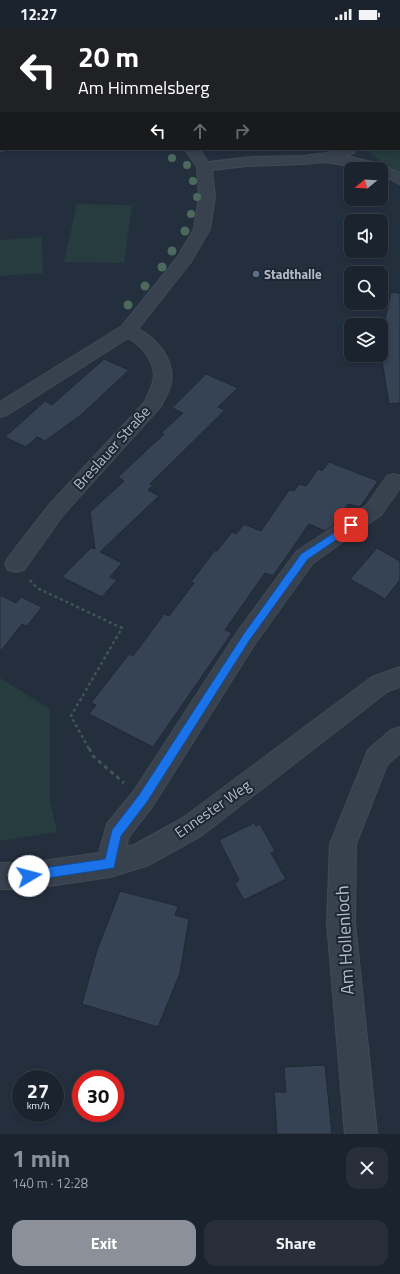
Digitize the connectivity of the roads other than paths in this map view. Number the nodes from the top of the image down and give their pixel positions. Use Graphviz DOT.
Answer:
graph roads {
  1 [pos="193,150"];
  2 [pos="348,150"];
  3 [pos="324,158"];
  4 [pos="204,167"];
  5 [pos="395,176"];
  6 [pos="128,330"];
  7 [pos="0,411"];
  8 [pos="394,481"];
  9 [pos="16,564"];
  10 [pos="400,677"];
  11 [pos="400,738"];
  12 [pos="110,864"];
  13 [pos="0,876"];
  14 [pos="361,1134"];
  1 -- 4 [label="street"];
  2 -- 3 [label="street"];
  3 -- 4 [label="street"];
  3 -- 5 [label="street"];
  4 -- 6 [label="street"];
  6 -- 7 [label="street"];
  6 -- 9 [label="street, Breslauer Straße"];
  8 -- 12 [label="street"];
  10 -- 12 [label="street, Ennester Weg"];
  11 -- 14 [label="street, Am Hollenloch"];
  12 -- 13 [label="street, Ennester Weg"];
}
